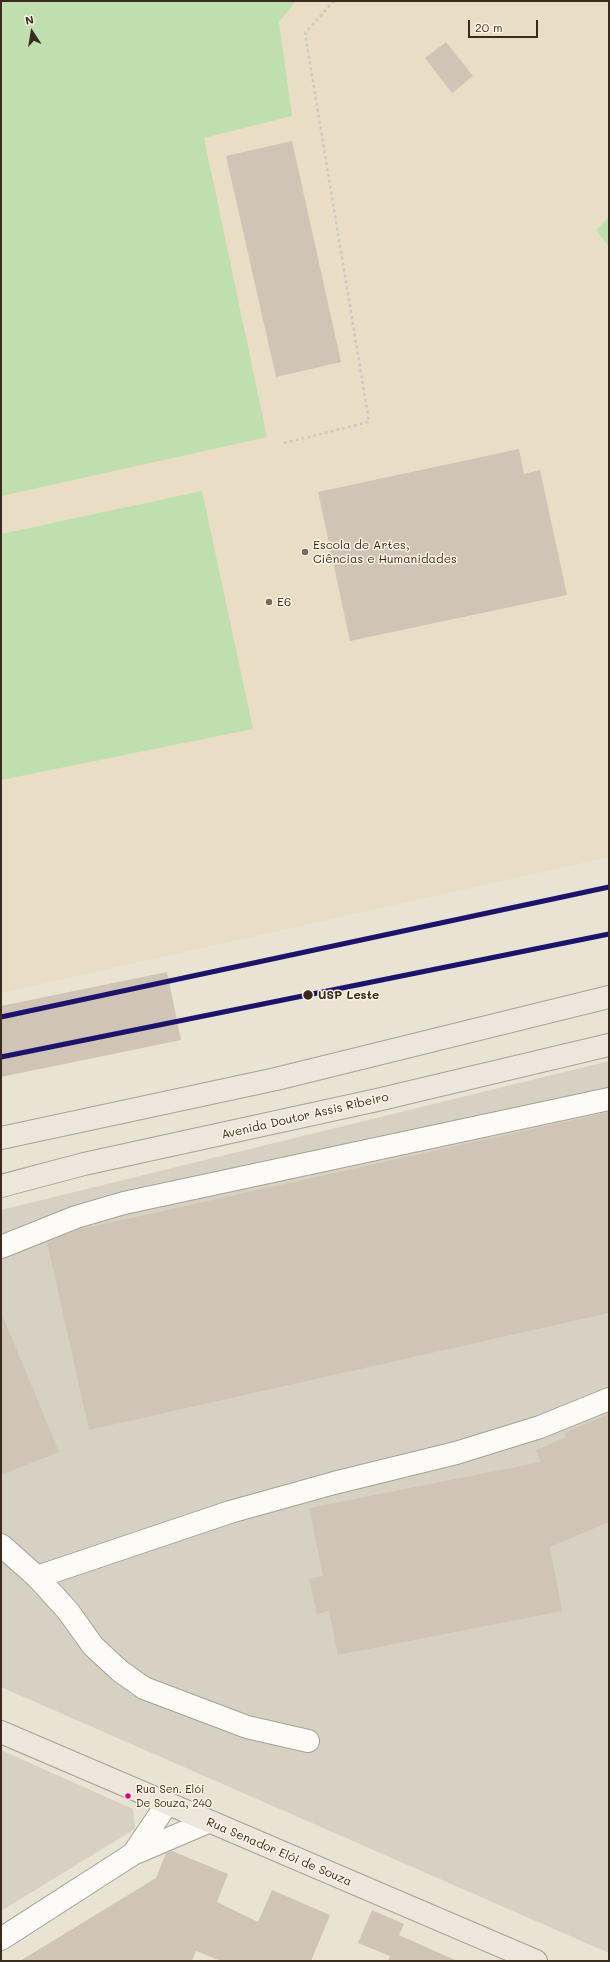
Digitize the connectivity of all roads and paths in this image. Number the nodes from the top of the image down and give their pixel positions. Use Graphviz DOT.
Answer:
graph roads {
  1 [pos="334,1"];
  2 [pos="284,443"];
  3 [pos="609,997"];
  4 [pos="609,1045"];
  5 [pos="609,1099"];
  6 [pos="1,1138"];
  7 [pos="1,1186"];
  8 [pos="1,1247"];
  9 [pos="609,1399"];
  10 [pos="1,1545"];
  11 [pos="37,1577"];
  12 [pos="1,1732"];
  13 [pos="308,1741"];
  14 [pos="167,1804"];
  15 [pos="208,1822"];
  16 [pos="133,1854"];
  17 [pos="1,1939"];
  18 [pos="536,1961"];
  1 -- 2 [label="path"];
  3 -- 6 [label="main road"];
  4 -- 7 [label="main road, Avenida Doutor Assis Ribeiro"];
  5 -- 8 [label="street"];
  9 -- 11 [label="street"];
  10 -- 11 [label="street"];
  11 -- 13 [label="street"];
  12 -- 14 [label="main road, Rua Senador Elói de Souza"];
  14 -- 15 [label="main road, Rua Senador Elói de Souza"];
  14 -- 16 [label="street"];
  15 -- 16 [label="street"];
  15 -- 18 [label="main road, Rua Senador Elói de Souza"];
  16 -- 17 [label="street"];
}
